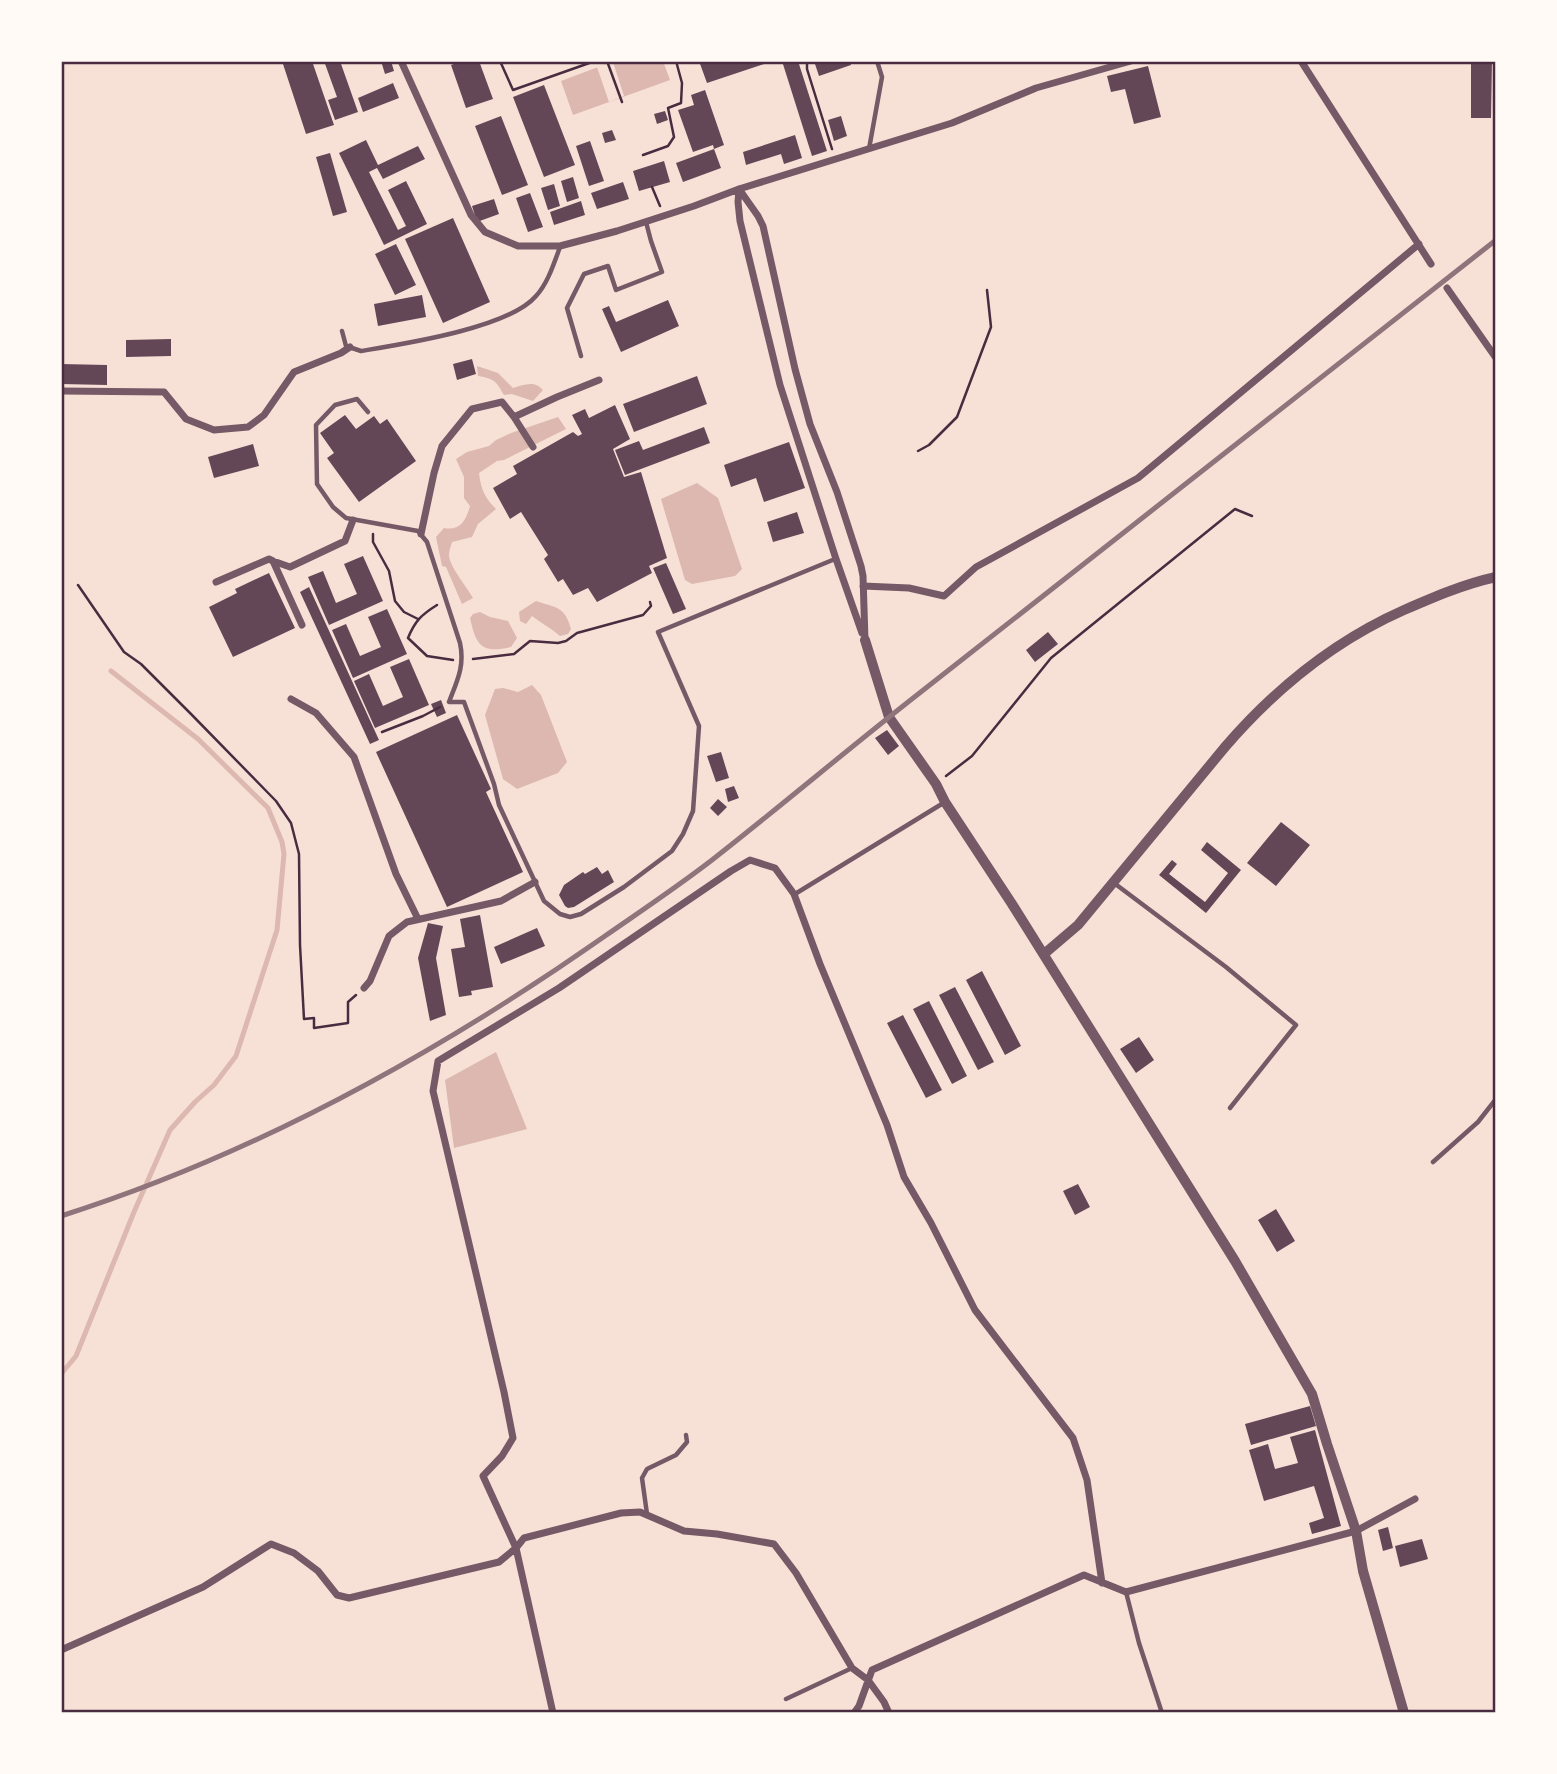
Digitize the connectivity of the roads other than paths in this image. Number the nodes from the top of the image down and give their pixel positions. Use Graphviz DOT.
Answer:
graph roads {
  1 [pos="401,61"];
  2 [pos="877,61"];
  3 [pos="1130,61"];
  4 [pos="1301,61"];
  5 [pos="869,149"];
  6 [pos="739,189"];
  7 [pos="646,221"];
  8 [pos="1419,244"];
  9 [pos="560,246"];
  10 [pos="1431,264"];
  11 [pos="1447,288"];
  12 [pos="342,331"];
  13 [pos="350,347"];
  14 [pos="581,356"];
  15 [pos="1496,358"];
  16 [pos="599,380"];
  17 [pos="61,391"];
  18 [pos="368,412"];
  19 [pos="514,417"];
  20 [pos="533,447"];
  21 [pos="352,520"];
  22 [pos="421,534"];
  23 [pos="836,559"];
  24 [pos="273,561"];
  25 [pos="1496,577"];
  26 [pos="216,582"];
  27 [pos="863,586"];
  28 [pos="302,625"];
  29 [pos="864,640"];
  30 [pos="291,699"];
  31 [pos="945,802"];
  32 [pos="536,882"];
  33 [pos="1114,882"];
  34 [pos="794,894"];
  35 [pos="418,919"];
  36 [pos="1044,954"];
  37 [pos="364,988"];
  38 [pos="1496,1099"];
  39 [pos="1230,1108"];
  40 [pos="1433,1162"];
  41 [pos="687,1436"];
  42 [pos="1415,1499"];
  43 [pos="647,1514"];
  44 [pos="1356,1531"];
  45 [pos="516,1548"];
  46 [pos="1102,1583"];
  47 [pos="1126,1592"];
  48 [pos="61,1650"];
  49 [pos="852,1668"];
  50 [pos="868,1680"];
  51 [pos="786,1699"];
  52 [pos="553,1713"];
  53 [pos="854,1713"];
  54 [pos="889,1713"];
  55 [pos="1162,1713"];
  56 [pos="1404,1713"];
  1 -- 9 [label="street"];
  2 -- 5 [label="lane"];
  3 -- 5 [label="street"];
  4 -- 8 [label="street"];
  5 -- 6 [label="street"];
  6 -- 7 [label="street"];
  6 -- 23 [label="street"];
  6 -- 27 [label="street"];
  7 -- 9 [label="street"];
  7 -- 14 [label="lane"];
  8 -- 10 [label="street"];
  8 -- 27 [label="street"];
  9 -- 13 [label="lane"];
  11 -- 15 [label="street"];
  12 -- 13 [label="lane"];
  13 -- 17 [label="street"];
  16 -- 19 [label="street"];
  18 -- 21 [label="lane"];
  19 -- 20 [label="street"];
  19 -- 22 [label="street"];
  21 -- 22 [label="lane"];
  21 -- 24 [label="street"];
  22 -- 32 [label="lane"];
  23 -- 29 [label="street"];
  23 -- 32 [label="lane"];
  24 -- 26 [label="street"];
  24 -- 28 [label="street"];
  25 -- 33 [label="street"];
  27 -- 29 [label="street"];
  29 -- 31 [label="street"];
  30 -- 35 [label="street"];
  31 -- 34 [label="lane"];
  31 -- 36 [label="street"];
  32 -- 35 [label="street"];
  33 -- 36 [label="street"];
  33 -- 39 [label="lane"];
  34 -- 45 [label="street"];
  34 -- 46 [label="street"];
  35 -- 37 [label="street"];
  36 -- 44 [label="street"];
  38 -- 40 [label="lane"];
  41 -- 43 [label="lane"];
  42 -- 44 [label="street"];
  43 -- 45 [label="street"];
  43 -- 49 [label="street"];
  44 -- 47 [label="street"];
  44 -- 56 [label="street"];
  45 -- 48 [label="street"];
  45 -- 52 [label="street"];
  46 -- 47 [label="street"];
  46 -- 50 [label="street"];
  47 -- 55 [label="lane"];
  49 -- 50 [label="street"];
  49 -- 51 [label="lane"];
  50 -- 53 [label="street"];
  50 -- 54 [label="street"];
}
